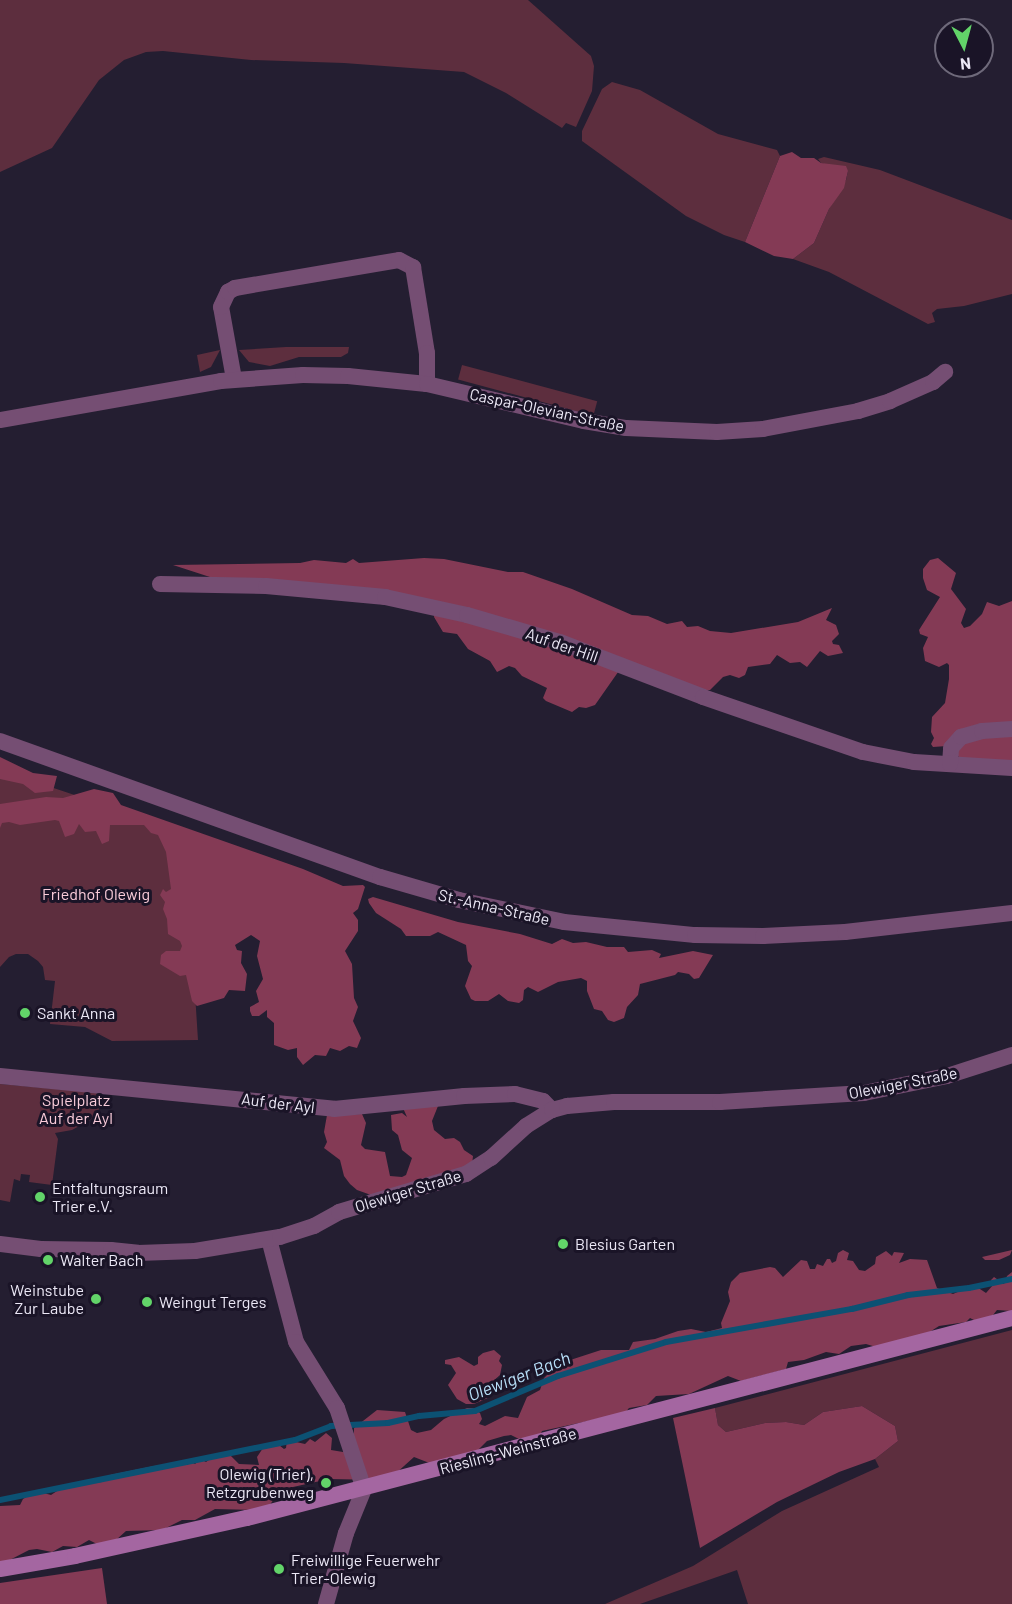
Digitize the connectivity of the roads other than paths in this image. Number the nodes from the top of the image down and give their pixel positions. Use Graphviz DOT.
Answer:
graph roads {
  1 [pos="945,372"];
  2 [pos="234,379"];
  3 [pos="427,384"];
  4 [pos="0,420"];
  5 [pos="160,584"];
  6 [pos="1012,729"];
  7 [pos="0,741"];
  8 [pos="950,764"];
  9 [pos="1012,768"];
  10 [pos="1012,913"];
  11 [pos="1012,1055"];
  12 [pos="0,1076"];
  13 [pos="552,1110"];
  14 [pos="269,1239"];
  15 [pos="0,1244"];
  16 [pos="1012,1318"];
  17 [pos="364,1489"];
  18 [pos="0,1569"];
  19 [pos="326,1604"];
  1 -- 3 [label="street, Caspar-Olevian-Straße"];
  2 -- 3 [label="street, Caspar-Olevian-Straße"];
  2 -- 3 [label="street"];
  2 -- 4 [label="street, Caspar-Olevian-Straße"];
  5 -- 8 [label="street, Auf der Hill"];
  6 -- 8 [label="street"];
  7 -- 10 [label="street, St.-Anna-Straße"];
  8 -- 9 [label="street, Auf der Hill"];
  11 -- 13 [label="street, Olewiger Straße"];
  12 -- 13 [label="street, Auf der Ayl"];
  13 -- 14 [label="street, Olewiger Straße"];
  14 -- 15 [label="street, Olewiger Straße"];
  14 -- 17 [label="street"];
  16 -- 17 [label="main road, Riesling-Weinstraße"];
  17 -- 18 [label="main road, Riesling-Weinstraße"];
  17 -- 19 [label="street"];
}
